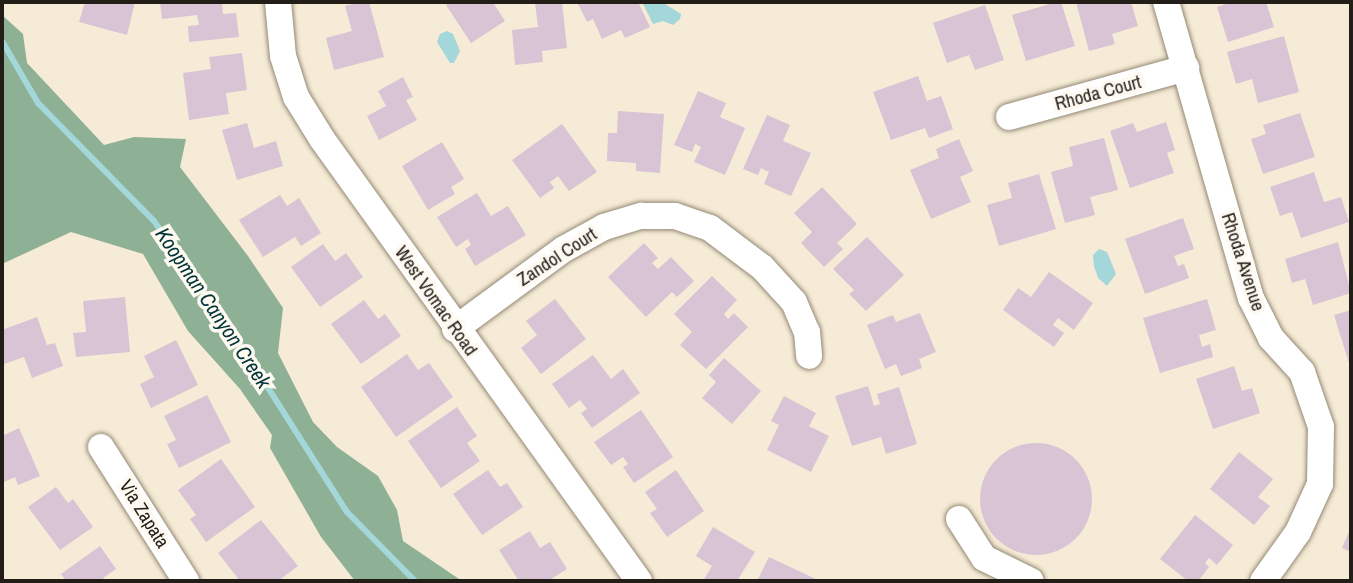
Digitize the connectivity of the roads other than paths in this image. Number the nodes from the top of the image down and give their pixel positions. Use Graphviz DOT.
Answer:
graph roads {
  1 [pos="278,2"];
  2 [pos="1166,2"];
  3 [pos="1186,68"];
  4 [pos="1009,117"];
  5 [pos="455,329"];
  6 [pos="810,356"];
  7 [pos="102,447"];
  8 [pos="959,519"];
  9 [pos="186,581"];
  10 [pos="639,581"];
  11 [pos="1031,581"];
  12 [pos="1263,581"];
  1 -- 5 [label="street, West Vomac Road"];
  2 -- 3 [label="street, Rhoda Avenue"];
  3 -- 4 [label="street, Rhoda Court"];
  3 -- 12 [label="street, Rhoda Avenue"];
  5 -- 6 [label="street, Zandol Court"];
  5 -- 10 [label="street, West Vomac Road"];
  7 -- 9 [label="street, Via Zapata"];
  8 -- 11 [label="street"];
}
